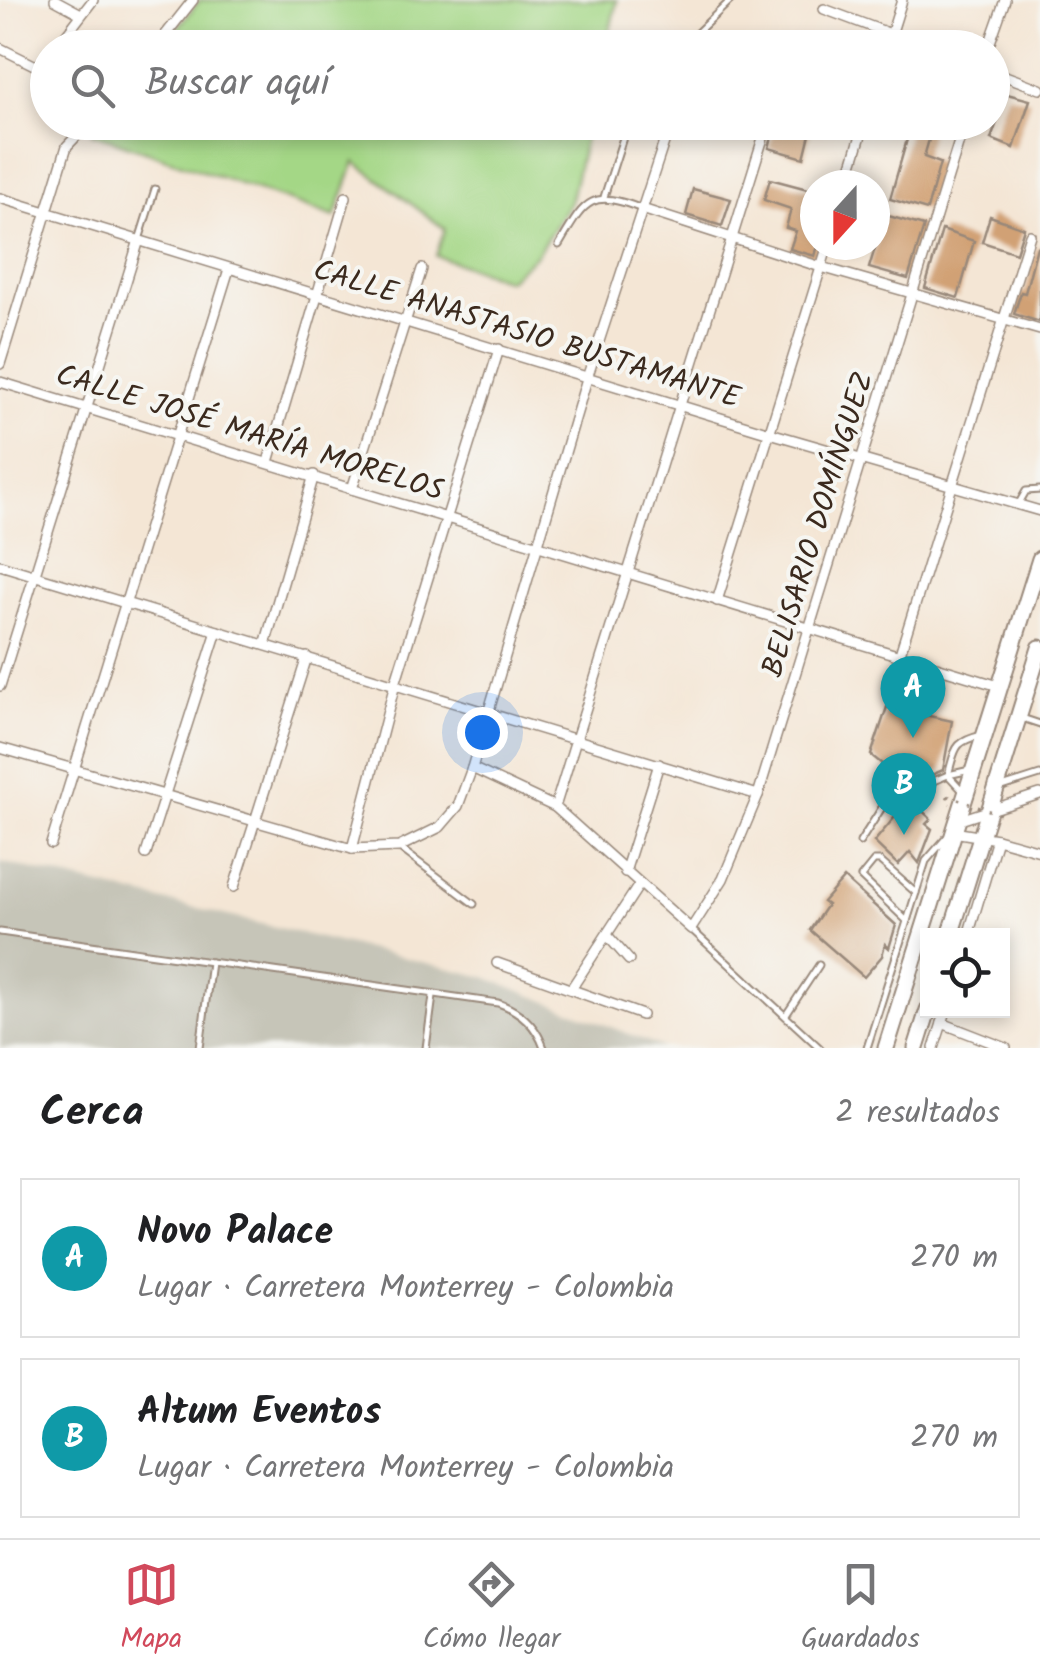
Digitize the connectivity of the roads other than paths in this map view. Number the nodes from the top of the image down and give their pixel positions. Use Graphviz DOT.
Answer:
graph roads {
  1 [pos="55,0"];
  2 [pos="92,0"];
  3 [pos="192,0"];
  4 [pos="731,0"];
  5 [pos="902,0"];
  6 [pos="1005,0"];
  7 [pos="824,9"];
  8 [pos="82,14"];
  9 [pos="70,30"];
  10 [pos="169,30"];
  11 [pos="700,30"];
  12 [pos="881,30"];
  13 [pos="893,30"];
  14 [pos="994,30"];
  15 [pos="0,48"];
  16 [pos="30,64"];
  17 [pos="1010,78"];
  18 [pos="1040,89"];
  19 [pos="72,140"];
  20 [pos="622,140"];
  21 [pos="666,140"];
  22 [pos="762,140"];
  23 [pos="860,140"];
  24 [pos="960,140"];
  25 [pos="851,170"];
  26 [pos="155,189"];
  27 [pos="346,196"];
  28 [pos="604,197"];
  29 [pos="0,198"];
  30 [pos="642,210"];
  31 [pos="46,212"];
  32 [pos="1030,235"];
  33 [pos="732,239"];
  34 [pos="139,240"];
  35 [pos="559,245"];
  36 [pos="824,260"];
  37 [pos="822,267"];
  38 [pos="229,269"];
  39 [pos="422,270"];
  40 [pos="914,294"];
  41 [pos="316,295"];
  42 [pos="1004,320"];
  43 [pos="408,323"];
  44 [pos="1040,330"];
  45 [pos="499,349"];
  46 [pos="0,364"];
  47 [pos="588,375"];
  48 [pos="0,382"];
  49 [pos="682,404"];
  50 [pos="84,407"];
  51 [pos="770,433"];
  52 [pos="176,434"];
  53 [pos="863,460"];
  54 [pos="268,462"];
  55 [pos="314,475"];
  56 [pos="950,486"];
  57 [pos="352,488"];
  58 [pos="1040,490"];
  59 [pos="1018,504"];
  60 [pos="1040,512"];
  61 [pos="446,518"];
  62 [pos="538,546"];
  63 [pos="1040,558"];
  64 [pos="0,565"];
  65 [pos="34,575"];
  66 [pos="628,575"];
  67 [pos="718,600"];
  68 [pos="126,604"];
  69 [pos="218,630"];
  70 [pos="810,630"];
  71 [pos="265,644"];
  72 [pos="1040,651"];
  73 [pos="307,657"];
  74 [pos="899,657"];
  75 [pos="396,684"];
  76 [pos="0,686"];
  77 [pos="1002,687"];
  78 [pos="488,712"];
  79 [pos="1019,717"];
  80 [pos="1040,724"];
  81 [pos="985,734"];
  82 [pos="576,738"];
  83 [pos="0,748"];
  84 [pos="659,764"];
  85 [pos="472,768"];
  86 [pos="973,769"];
  87 [pos="76,770"];
  88 [pos="948,775"];
  89 [pos="1040,775"];
  90 [pos="996,789"];
  91 [pos="965,794"];
  92 [pos="1040,794"];
  93 [pos="758,795"];
  94 [pos="165,796"];
  95 [pos="555,807"];
  96 [pos="990,810"];
  97 [pos="256,823"];
  98 [pos="955,826"];
  99 [pos="989,837"];
  100 [pos="860,842"];
  101 [pos="51,844"];
  102 [pos="399,847"];
  103 [pos="352,849"];
  104 [pos="1040,852"];
  105 [pos="146,854"];
  106 [pos="626,872"];
  107 [pos="639,885"];
  108 [pos="234,887"];
  109 [pos="916,893"];
  110 [pos="474,904"];
  111 [pos="907,921"];
  112 [pos="953,928"];
  113 [pos="970,928"];
  114 [pos="691,929"];
  115 [pos="0,932"];
  116 [pos="607,935"];
  117 [pos="629,960"];
  118 [pos="211,962"];
  119 [pos="497,963"];
  120 [pos="819,966"];
  121 [pos="571,989"];
  122 [pos="433,995"];
  123 [pos="786,1015"];
  124 [pos="642,1016"];
  125 [pos="925,1018"];
  126 [pos="944,1018"];
  127 [pos="942,1023"];
  128 [pos="200,1048"];
  129 [pos="426,1048"];
  130 [pos="544,1048"];
  131 [pos="820,1048"];
  132 [pos="867,1048"];
  133 [pos="886,1048"];
  134 [pos="916,1048"];
  135 [pos="934,1048"];
  136 [pos="1006,1048"];
  1 -- 8 [label="street"];
  2 -- 8 [label="street"];
  3 -- 10 [label="street"];
  4 -- 11 [label="lane"];
  5 -- 13 [label="street"];
  6 -- 14 [label="street"];
  7 -- 12 [label="street"];
  8 -- 9 [label="street"];
  15 -- 16 [label="street"];
  17 -- 18 [label="street"];
  19 -- 31 [label="street"];
  20 -- 28 [label="lane"];
  21 -- 30 [label="street"];
  22 -- 33 [label="street"];
  23 -- 25 [label="street"];
  24 -- 40 [label="street, BELISARIO DOMÍNGUEZ"];
  26 -- 34 [label="lane"];
  27 -- 41 [label="street"];
  28 -- 30 [label="lane"];
  28 -- 35 [label="lane"];
  29 -- 31 [label="street, CALLE ANASTASIO BUSTAMANTE"];
  30 -- 33 [label="street"];
  30 -- 47 [label="street"];
  31 -- 34 [label="street, CALLE ANASTASIO BUSTAMANTE"];
  31 -- 46 [label="street"];
  32 -- 42 [label="street"];
  33 -- 37 [label="street"];
  33 -- 49 [label="street"];
  34 -- 38 [label="street, CALLE ANASTASIO BUSTAMANTE"];
  34 -- 50 [label="street"];
  36 -- 37 [label="street"];
  37 -- 40 [label="street"];
  37 -- 51 [label="street"];
  38 -- 41 [label="street, CALLE ANASTASIO BUSTAMANTE"];
  38 -- 52 [label="street"];
  39 -- 43 [label="street"];
  40 -- 42 [label="street"];
  40 -- 53 [label="street, BELISARIO DOMÍNGUEZ"];
  41 -- 43 [label="street, CALLE ANASTASIO BUSTAMANTE"];
  41 -- 54 [label="street"];
  42 -- 44 [label="street"];
  42 -- 56 [label="street"];
  43 -- 45 [label="street, CALLE ANASTASIO BUSTAMANTE"];
  43 -- 57 [label="street"];
  45 -- 47 [label="street, CALLE ANASTASIO BUSTAMANTE"];
  45 -- 61 [label="street"];
  47 -- 49 [label="street, CALLE ANASTASIO BUSTAMANTE"];
  47 -- 62 [label="street"];
  48 -- 50 [label="street, CALLE JOSÉ MARÍA MORELOS"];
  49 -- 51 [label="street, CALLE ANASTASIO BUSTAMANTE"];
  49 -- 66 [label="street"];
  50 -- 52 [label="street, CALLE JOSÉ MARÍA MORELOS"];
  50 -- 65 [label="street"];
  51 -- 53 [label="street, CALLE ANASTASIO BUSTAMANTE"];
  51 -- 67 [label="street"];
  52 -- 54 [label="street, CALLE JOSÉ MARÍA MORELOS"];
  52 -- 68 [label="street"];
  53 -- 56 [label="street, CALLE ANASTASIO BUSTAMANTE"];
  53 -- 70 [label="street, BELISARIO DOMÍNGUEZ"];
  54 -- 55 [label="street, CALLE JOSÉ MARÍA MORELOS"];
  55 -- 57 [label="street, CALLE JOSÉ MARÍA MORELOS"];
  55 -- 71 [label="street"];
  56 -- 59 [label="street, CALLE ANASTASIO BUSTAMANTE"];
  56 -- 74 [label="street"];
  57 -- 61 [label="street, CALLE JOSÉ MARÍA MORELOS"];
  58 -- 59 [label="lane"];
  59 -- 60 [label="street, CALLE ANASTASIO BUSTAMANTE"];
  61 -- 62 [label="street, CALLE JOSÉ MARÍA MORELOS"];
  61 -- 75 [label="street"];
  62 -- 66 [label="street, CALLE JOSÉ MARÍA MORELOS"];
  62 -- 78 [label="street"];
  63 -- 77 [label="main road"];
  64 -- 65 [label="street"];
  65 -- 68 [label="street"];
  65 -- 76 [label="street"];
  66 -- 67 [label="street, CALLE JOSÉ MARÍA MORELOS"];
  66 -- 82 [label="street"];
  67 -- 70 [label="street, CALLE JOSÉ MARÍA MORELOS"];
  68 -- 69 [label="street"];
  68 -- 87 [label="street"];
  69 -- 71 [label="street"];
  69 -- 94 [label="street"];
  70 -- 74 [label="street, CALLE JOSÉ MARÍA MORELOS"];
  70 -- 93 [label="street, BELISARIO DOMÍNGUEZ"];
  71 -- 73 [label="street"];
  72 -- 79 [label="main road"];
  73 -- 75 [label="street"];
  73 -- 97 [label="street"];
  74 -- 77 [label="street, CALLE JOSÉ MARÍA MORELOS"];
  75 -- 78 [label="street"];
  75 -- 103 [label="street"];
  77 -- 81 [label="main road"];
  78 -- 82 [label="street"];
  78 -- 85 [label="street"];
  79 -- 80 [label="lane"];
  79 -- 90 [label="main road"];
  81 -- 86 [label="main road"];
  81 -- 88 [label="lane"];
  82 -- 84 [label="street"];
  82 -- 95 [label="street"];
  83 -- 87 [label="street"];
  84 -- 93 [label="street"];
  84 -- 106 [label="street"];
  85 -- 95 [label="street"];
  85 -- 102 [label="street"];
  86 -- 88 [label="lane"];
  86 -- 91 [label="main road"];
  87 -- 94 [label="street"];
  87 -- 101 [label="street"];
  88 -- 91 [label="lane"];
  88 -- 100 [label="lane"];
  89 -- 90 [label="lane"];
  90 -- 96 [label="main road"];
  91 -- 98 [label="main road"];
  92 -- 96 [label="street"];
  93 -- 114 [label="street, BELISARIO DOMÍNGUEZ"];
  94 -- 97 [label="street"];
  94 -- 105 [label="street"];
  95 -- 106 [label="street"];
  96 -- 98 [label="street"];
  96 -- 99 [label="main road"];
  97 -- 103 [label="street"];
  97 -- 108 [label="street"];
  98 -- 99 [label="street"];
  98 -- 109 [label="lane"];
  98 -- 133 [label="main road"];
  99 -- 104 [label="street"];
  99 -- 112 [label="main road"];
  99 -- 113 [label="street"];
  102 -- 103 [label="street"];
  102 -- 110 [label="lane"];
  106 -- 107 [label="street"];
  107 -- 114 [label="street"];
  107 -- 116 [label="street"];
  109 -- 111 [label="lane"];
  109 -- 111 [label="lane"];
  111 -- 132 [label="lane"];
  114 -- 123 [label="lane"];
  115 -- 118 [label="lane"];
  116 -- 117 [label="street"];
  116 -- 121 [label="street"];
  118 -- 122 [label="lane"];
  118 -- 128 [label="lane"];
  119 -- 121 [label="street"];
  120 -- 123 [label="lane"];
  121 -- 124 [label="street"];
  122 -- 129 [label="lane"];
  122 -- 130 [label="lane"];
  123 -- 131 [label="lane"];
  125 -- 134 [label="main road"];
  126 -- 127 [label="street"];
  127 -- 135 [label="street"];
  127 -- 136 [label="street"];
}
